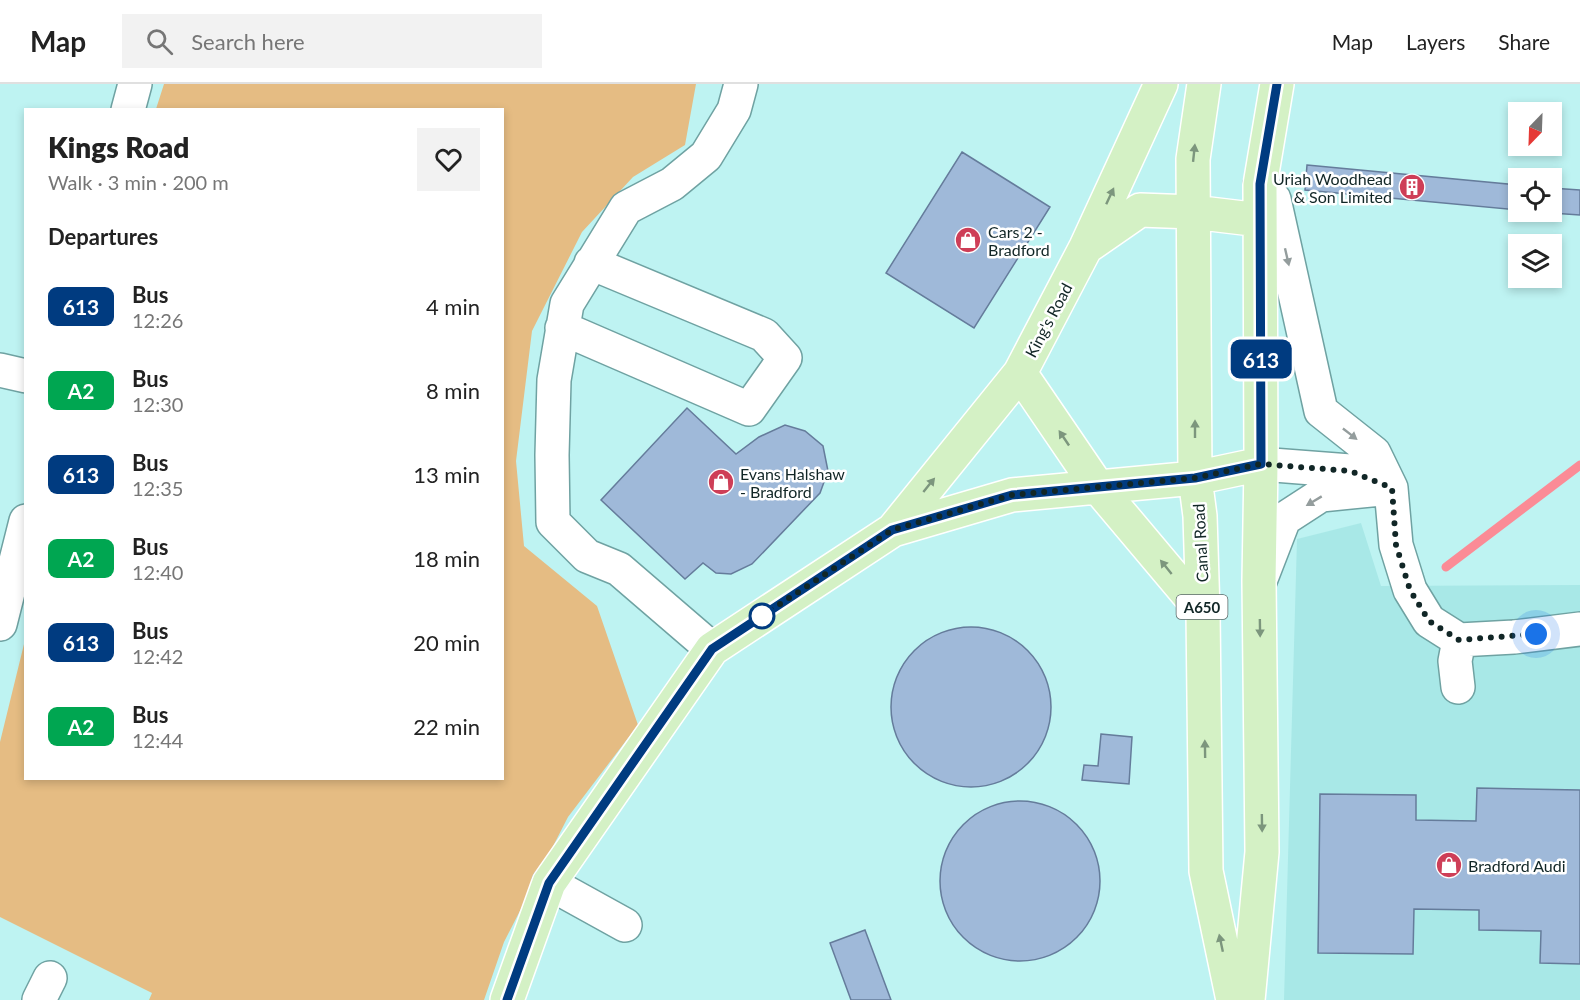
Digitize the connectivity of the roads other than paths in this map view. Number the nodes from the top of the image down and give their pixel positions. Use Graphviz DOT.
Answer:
graph roads {
  1 [pos="135,84"];
  2 [pos="1161,84"];
  3 [pos="1203,84"];
  4 [pos="1277,84"];
  5 [pos="737,97"];
  6 [pos="129,108"];
  7 [pos="1260,184"];
  8 [pos="1193,212"];
  9 [pos="1260,220"];
  10 [pos="1086,247"];
  11 [pos="591,263"];
  12 [pos="562,328"];
  13 [pos="0,370"];
  14 [pos="1020,373"];
  15 [pos="24,376"];
  16 [pos="1261,464"];
  17 [pos="1195,478"];
  18 [pos="1097,486"];
  19 [pos="1392,488"];
  20 [pos="24,529"];
  21 [pos="892,530"];
  22 [pos="1259,581"];
  23 [pos="1203,612"];
  24 [pos="0,624"];
  25 [pos="1580,629"];
  26 [pos="1459,640"];
  27 [pos="712,649"];
  28 [pos="1458,687"];
  29 [pos="549,883"];
  30 [pos="625,925"];
  31 [pos="507,1000"];
  32 [pos="1233,1000"];
  33 [pos="1248,1000"];
  1 -- 6 [label="street"];
  10 -- 2 [label="main road, King's Road, one-way"];
  8 -- 3 [label="main road, Canal Road / A650, one-way"];
  4 -- 7 [label="main road"];
  5 -- 11 [label="street"];
  7 -- 9 [label="main road"];
  7 -- 19 [label="street, one-way"];
  8 -- 9 [label="main road"];
  8 -- 10 [label="main road"];
  17 -- 8 [label="main road, Canal Road / A650, one-way"];
  9 -- 16 [label="main road"];
  10 -- 14 [label="main road, King's Road"];
  11 -- 12 [label="street"];
  11 -- 12 [label="street"];
  12 -- 27 [label="street"];
  13 -- 15 [label="street"];
  18 -- 14 [label="main road, one-way"];
  21 -- 14 [label="main road, King's Road, one-way"];
  16 -- 17 [label="main road, King's Road"];
  16 -- 19 [label="street"];
  16 -- 22 [label="main road"];
  17 -- 18 [label="main road, King's Road"];
  17 -- 23 [label="main road, Canal Road / A650"];
  18 -- 21 [label="main road, King's Road"];
  23 -- 18 [label="main road, one-way"];
  19 -- 22 [label="street, one-way"];
  19 -- 26 [label="street"];
  20 -- 24 [label="street"];
  21 -- 27 [label="main road, King's Road"];
  22 -- 33 [label="main road, one-way"];
  32 -- 23 [label="main road, Canal Road / A650, one-way"];
  25 -- 26 [label="street"];
  26 -- 28 [label="street"];
  27 -- 29 [label="main road, King's Road"];
  29 -- 30 [label="street"];
  29 -- 31 [label="main road, King's Road"];
}
